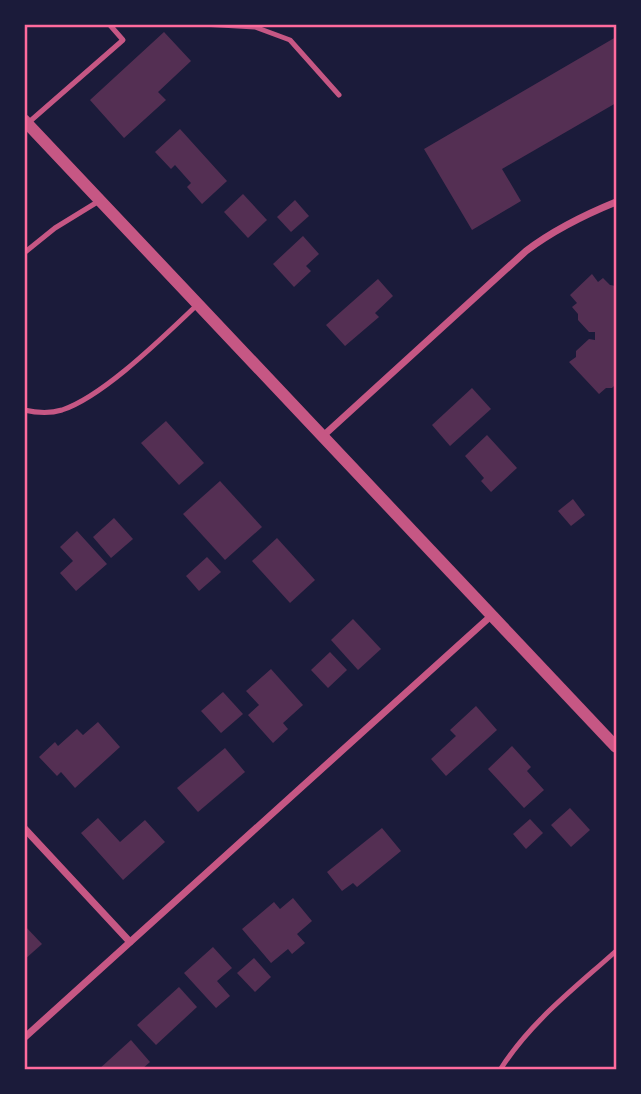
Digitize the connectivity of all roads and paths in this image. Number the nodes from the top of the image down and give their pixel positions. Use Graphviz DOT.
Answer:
graph roads {
  1 [pos="109,24"];
  2 [pos="202,24"];
  3 [pos="339,95"];
  4 [pos="26,121"];
  5 [pos="99,201"];
  6 [pos="617,202"];
  7 [pos="24,253"];
  8 [pos="198,304"];
  9 [pos="24,410"];
  10 [pos="323,436"];
  11 [pos="492,614"];
  12 [pos="617,747"];
  13 [pos="24,828"];
  14 [pos="130,942"];
  15 [pos="617,951"];
  16 [pos="24,1038"];
  17 [pos="500,1069"];
  1 -- 4 [label="lane"];
  2 -- 3 [label="lane"];
  4 -- 5 [label="street"];
  5 -- 7 [label="lane"];
  5 -- 8 [label="street"];
  6 -- 10 [label="street"];
  8 -- 9 [label="lane"];
  8 -- 10 [label="street"];
  10 -- 11 [label="street"];
  11 -- 12 [label="street"];
  11 -- 14 [label="street"];
  13 -- 14 [label="street"];
  14 -- 16 [label="street"];
  15 -- 17 [label="lane"];
}
